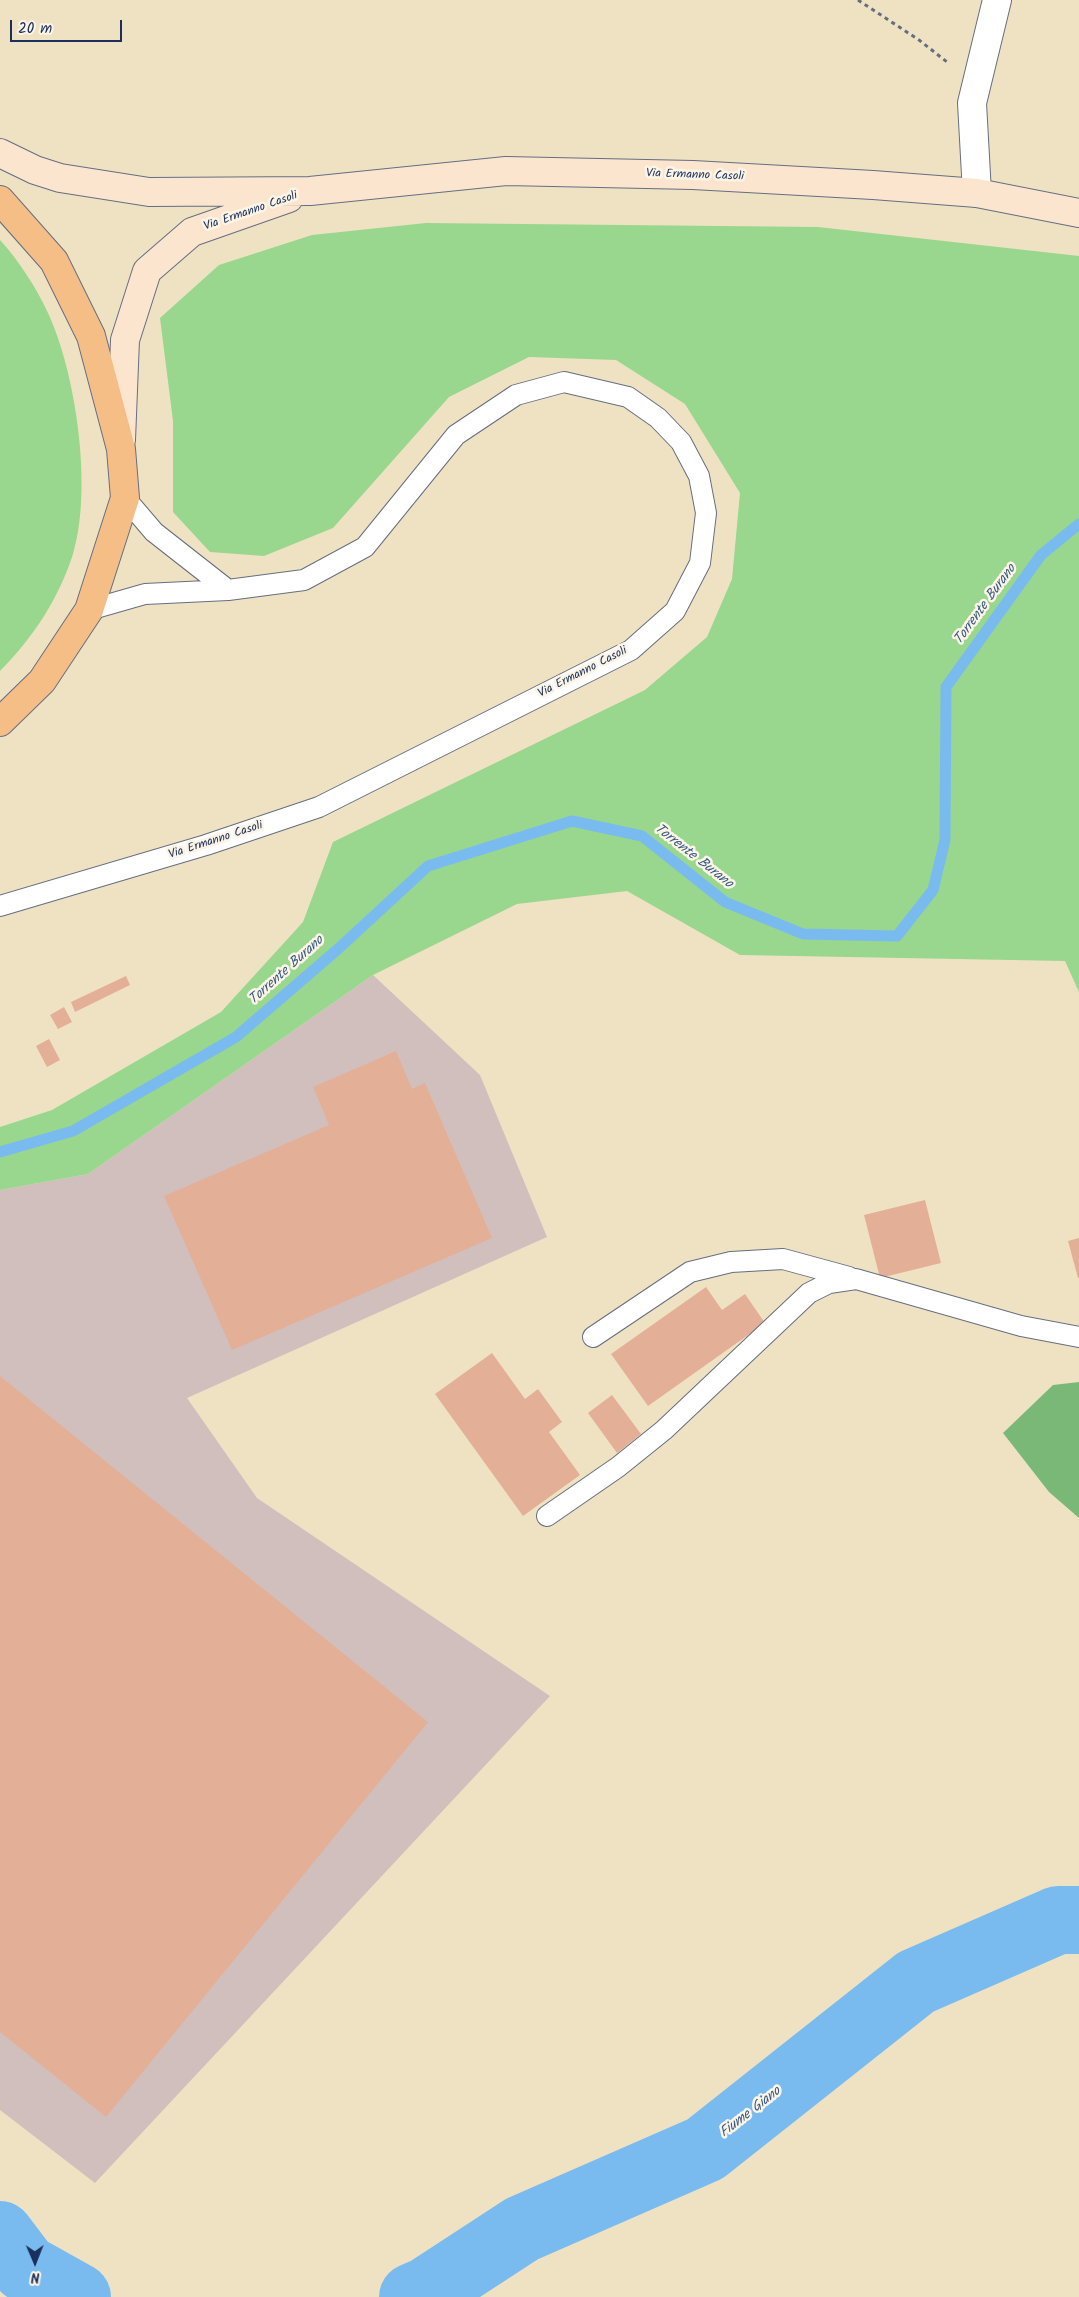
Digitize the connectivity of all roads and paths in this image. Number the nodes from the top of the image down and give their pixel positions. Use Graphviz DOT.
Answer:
graph roads {
  1 [pos="858,0"];
  2 [pos="997,0"];
  3 [pos="976,85"];
  4 [pos="0,153"];
  5 [pos="310,191"];
  6 [pos="977,194"];
  7 [pos="0,200"];
  8 [pos="1079,213"];
  9 [pos="121,448"];
  10 [pos="126,498"];
  11 [pos="228,590"];
  12 [pos="89,610"];
  13 [pos="0,722"];
  14 [pos="0,906"];
  15 [pos="856,1279"];
  16 [pos="593,1337"];
  17 [pos="1079,1337"];
  18 [pos="547,1516"];
  1 -- 3 [label="path"];
  2 -- 3 [label="street"];
  3 -- 6 [label="street"];
  4 -- 5 [label="main road, Via Ermanno Casoli"];
  5 -- 6 [label="main road, Via Ermanno Casoli"];
  5 -- 9 [label="main road, Via Ermanno Casoli"];
  6 -- 8 [label="main road, Via Ermanno Casoli"];
  7 -- 9 [label="main road, Via Ermanno Casoli"];
  9 -- 10 [label="main road, Via Ermanno Casoli"];
  10 -- 11 [label="lane"];
  10 -- 12 [label="main road, Via Ermanno Casoli"];
  11 -- 12 [label="lane, Via Ermanno Casoli"];
  11 -- 14 [label="lane, Via Ermanno Casoli"];
  12 -- 13 [label="main road, Via Ermanno Casoli"];
  15 -- 16 [label="lane"];
  15 -- 17 [label="lane"];
  15 -- 18 [label="lane"];
}
